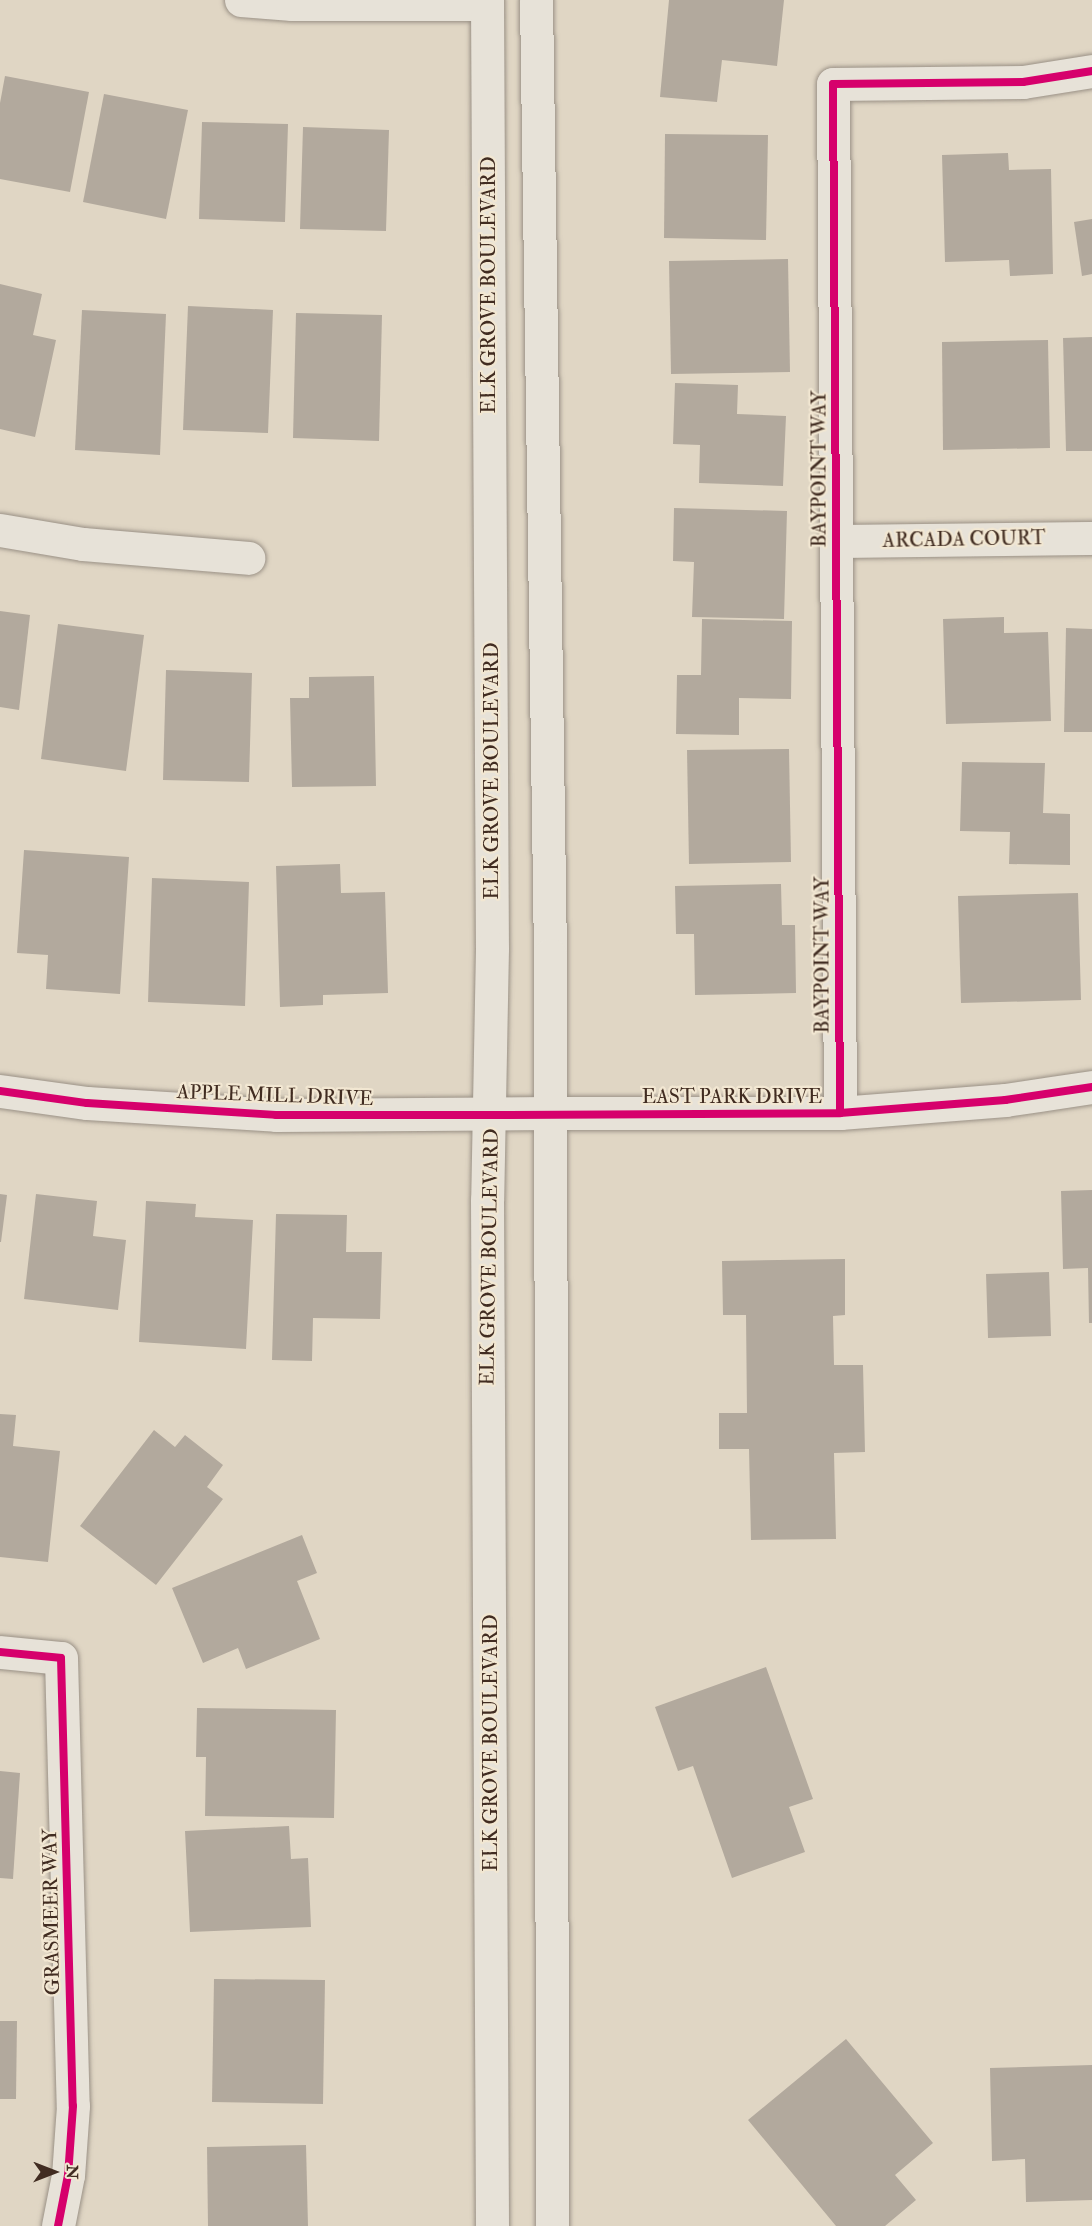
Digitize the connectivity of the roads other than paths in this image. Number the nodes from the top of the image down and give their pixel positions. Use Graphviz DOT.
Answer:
graph roads {
  1 [pos="241,0"];
  2 [pos="536,0"];
  3 [pos="487,2"];
  4 [pos="1092,71"];
  5 [pos="0,530"];
  6 [pos="1092,538"];
  7 [pos="836,541"];
  8 [pos="248,558"];
  9 [pos="1092,1087"];
  10 [pos="0,1091"];
  11 [pos="550,1113"];
  12 [pos="840,1113"];
  13 [pos="491,1115"];
  14 [pos="0,1652"];
  15 [pos="58,2226"];
  16 [pos="492,2226"];
  17 [pos="552,2226"];
  1 -- 3 [label="main road"];
  2 -- 11 [label="main road"];
  3 -- 13 [label="main road, ELK GROVE BOULEVARD"];
  4 -- 7 [label="main road, BAYPOINT WAY"];
  5 -- 8 [label="main road"];
  6 -- 7 [label="main road, ARCADA COURT"];
  7 -- 12 [label="main road, BAYPOINT WAY"];
  9 -- 12 [label="main road, EAST PARK DRIVE"];
  10 -- 13 [label="main road, APPLE MILL DRIVE"];
  11 -- 12 [label="main road, EAST PARK DRIVE"];
  11 -- 13 [label="main road, APPLE MILL DRIVE"];
  11 -- 17 [label="main road"];
  13 -- 16 [label="main road, ELK GROVE BOULEVARD"];
  14 -- 15 [label="main road, GRASMEER WAY"];
}
